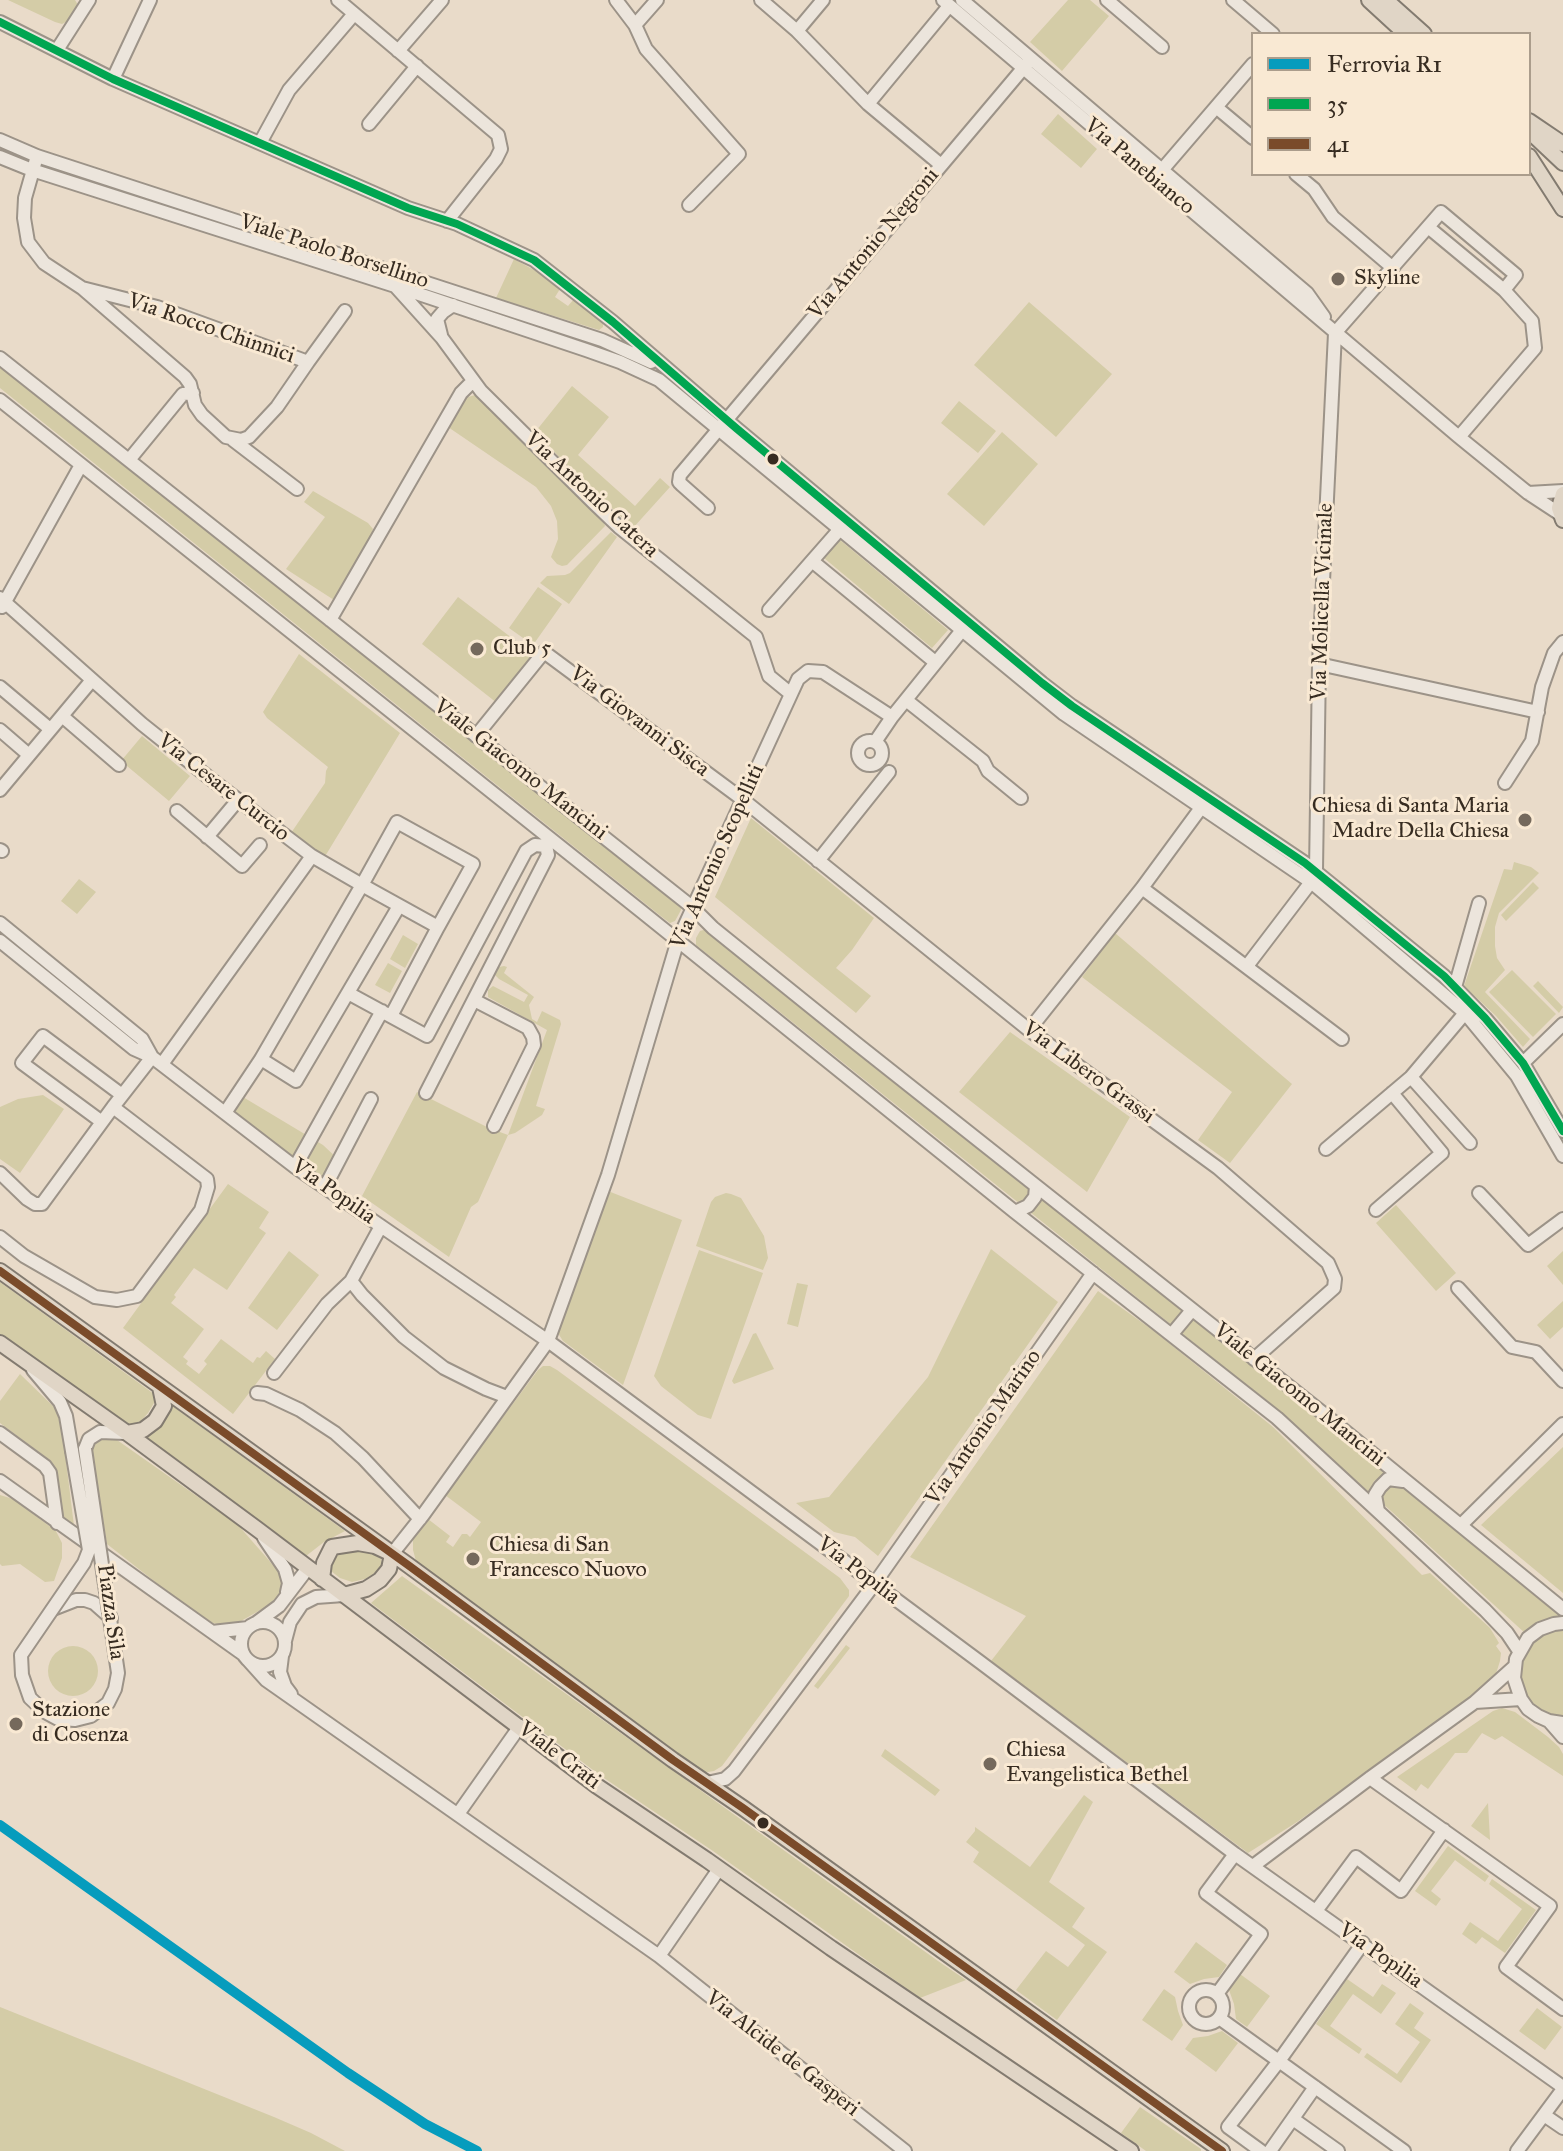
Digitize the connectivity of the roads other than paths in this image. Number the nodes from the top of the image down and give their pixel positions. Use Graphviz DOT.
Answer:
graph roads {
  1 [pos="89,0"];
  2 [pos="150,0"];
  3 [pos="339,0"];
  4 [pos="442,0"];
  5 [pos="616,0"];
  6 [pos="657,0"];
  7 [pos="761,0"];
  8 [pos="823,0"];
  9 [pos="962,0"];
  10 [pos="1107,0"];
  11 [pos="1233,0"];
  12 [pos="1369,0"];
  13 [pos="1386,0"];
  14 [pos="946,3"];
  15 [pos="354,14"];
  16 [pos="0,22"];
  17 [pos="635,25"];
  18 [pos="797,31"];
  19 [pos="1271,32"];
  20 [pos="1404,32"];
  21 [pos="1422,32"];
  22 [pos="1162,47"];
  23 [pos="57,50"];
  24 [pos="398,51"];
  25 [pos="1027,63"];
  26 [pos="417,66"];
  27 [pos="1251,66"];
  28 [pos="113,79"];
  29 [pos="868,104"];
  30 [pos="1216,107"];
  31 [pos="1531,122"];
  32 [pos="369,124"];
  33 [pos="1531,133"];
  34 [pos="1251,136"];
  35 [pos="0,140"];
  36 [pos="260,143"];
  37 [pos="1563,144"];
  38 [pos="37,156"];
  39 [pos="0,157"];
  40 [pos="1531,159"];
  41 [pos="1563,163"];
  42 [pos="941,165"];
  43 [pos="32,170"];
  44 [pos="1162,170"];
  45 [pos="1298,176"];
  46 [pos="689,205"];
  47 [pos="1563,209"];
  48 [pos="447,221"];
  49 [pos="1427,228"];
  50 [pos="1393,268"];
  51 [pos="395,286"];
  52 [pos="82,288"];
  53 [pos="1504,290"];
  54 [pos="453,305"];
  55 [pos="345,311"];
  56 [pos="613,322"];
  57 [pos="1335,333"];
  58 [pos="442,338"];
  59 [pos="612,344"];
  60 [pos="0,358"];
  61 [pos="308,362"];
  62 [pos="662,374"];
  63 [pos="473,381"];
  64 [pos="193,393"];
  65 [pos="0,400"];
  66 [pos="722,424"];
  67 [pos="1459,437"];
  68 [pos="233,440"];
  69 [pos="129,460"];
  70 [pos="81,465"];
  71 [pos="297,489"];
  72 [pos="1528,493"];
  73 [pos="1563,493"];
  74 [pos="708,508"];
  75 [pos="1561,517"];
  76 [pos="840,529"];
  77 [pos="812,561"];
  78 [pos="2,604"];
  79 [pos="769,610"];
  80 [pos="330,620"];
  81 [pos="963,629"];
  82 [pos="1563,642"];
  83 [pos="935,662"];
  84 [pos="1319,664"];
  85 [pos="92,680"];
  86 [pos="0,687"];
  87 [pos="791,694"];
  88 [pos="906,700"];
  89 [pos="1538,712"];
  90 [pos="62,716"];
  91 [pos="892,717"];
  92 [pos="50,729"];
  93 [pos="0,730"];
  94 [pos="476,736"];
  95 [pos="875,742"];
  96 [pos="29,755"];
  97 [pos="119,765"];
  98 [pos="889,772"];
  99 [pos="1505,783"];
  100 [pos="0,790"];
  101 [pos="1021,798"];
  102 [pos="742,799"];
  103 [pos="238,800"];
  104 [pos="1205,802"];
  105 [pos="177,811"];
  106 [pos="207,837"];
  107 [pos="549,843"];
  108 [pos="260,845"];
  109 [pos="312,856"];
  110 [pos="818,861"];
  111 [pos="1314,876"];
  112 [pos="362,885"];
  113 [pos="1142,888"];
  114 [pos="1479,903"];
  115 [pos="399,906"];
  116 [pos="692,907"];
  117 [pos="0,923"];
  118 [pos="438,927"];
  119 [pos="678,940"];
  120 [pos="0,941"];
  121 [pos="1247,966"];
  122 [pos="1455,987"];
  123 [pos="348,993"];
  124 [pos="474,1000"];
  125 [pos="1465,1013"];
  126 [pos="386,1014"];
  127 [pos="1563,1024"];
  128 [pos="1029,1030"];
  129 [pos="1342,1039"];
  130 [pos="261,1059"];
  131 [pos="157,1061"];
  132 [pos="1523,1063"];
  133 [pos="1411,1077"];
  134 [pos="426,1093"];
  135 [pos="1392,1093"];
  136 [pos="122,1095"];
  137 [pos="371,1099"];
  138 [pos="113,1107"];
  139 [pos="225,1113"];
  140 [pos="102,1122"];
  141 [pos="494,1126"];
  142 [pos="1563,1131"];
  143 [pos="1470,1143"];
  144 [pos="1326,1149"];
  145 [pos="1563,1156"];
  146 [pos="295,1167"];
  147 [pos="0,1173"];
  148 [pos="1036,1186"];
  149 [pos="325,1187"];
  150 [pos="1479,1193"];
  151 [pos="1376,1210"];
  152 [pos="1015,1212"];
  153 [pos="1563,1219"];
  154 [pos="381,1226"];
  155 [pos="0,1237"];
  156 [pos="0,1271"];
  157 [pos="1093,1273"];
  158 [pos="351,1281"];
  159 [pos="1458,1288"];
  160 [pos="1192,1310"];
  161 [pos="1172,1334"];
  162 [pos="548,1341"];
  163 [pos="0,1343"];
  164 [pos="23,1359"];
  165 [pos="1254,1359"];
  166 [pos="274,1373"];
  167 [pos="1563,1381"];
  168 [pos="160,1387"];
  169 [pos="257,1393"];
  170 [pos="507,1397"];
  171 [pos="1563,1424"];
  172 [pos="0,1433"];
  173 [pos="127,1433"];
  174 [pos="78,1450"];
  175 [pos="0,1481"];
  176 [pos="1406,1481"];
  177 [pos="1378,1511"];
  178 [pos="420,1519"];
  179 [pos="57,1523"];
  180 [pos="1461,1525"];
  181 [pos="257,1529"];
  182 [pos="332,1547"];
  183 [pos="392,1554"];
  184 [pos="308,1568"];
  185 [pos="322,1579"];
  186 [pos="875,1583"];
  187 [pos="344,1595"];
  188 [pos="285,1598"];
  189 [pos="53,1609"];
  190 [pos="1563,1609"];
  191 [pos="111,1618"];
  192 [pos="1563,1623"];
  193 [pos="251,1626"];
  194 [pos="212,1632"];
  195 [pos="284,1649"];
  196 [pos="1519,1651"];
  197 [pos="246,1657"];
  198 [pos="1514,1667"];
  199 [pos="1521,1699"];
  200 [pos="299,1702"];
  201 [pos="1475,1702"];
  202 [pos="1549,1721"];
  203 [pos="1563,1723"];
  204 [pos="520,1726"];
  205 [pos="1563,1737"];
  206 [pos="1370,1778"];
  207 [pos="707,1783"];
  208 [pos="458,1814"];
  209 [pos="1444,1830"];
  210 [pos="1235,1854"];
  211 [pos="1253,1866"];
  212 [pos="719,1869"];
  213 [pos="1316,1911"];
  214 [pos="1363,1943"];
  215 [pos="659,1956"];
  216 [pos="1217,1994"];
  217 [pos="1563,2009"];
  218 [pos="1219,2018"];
  219 [pos="1279,2061"];
  220 [pos="1315,2087"];
  221 [pos="1563,2088"];
  222 [pos="1544,2115"];
  223 [pos="1293,2119"];
  224 [pos="1563,2128"];
  225 [pos="1216,2149"];
  226 [pos="905,2151"];
  227 [pos="1131,2151"];
  228 [pos="1261,2151"];
  229 [pos="1270,2151"];
  230 [pos="1338,2151"];
  231 [pos="1404,2151"];
  232 [pos="1517,2151"];
  1 -- 23 [label="street"];
  2 -- 28 [label="street"];
  3 -- 15 [label="street"];
  4 -- 24 [label="street"];
  5 -- 17 [label="street"];
  6 -- 17 [label="street"];
  7 -- 18 [label="street"];
  8 -- 18 [label="street"];
  9 -- 25 [label="street, Via Panebianco"];
  10 -- 22 [label="street"];
  11 -- 19 [label="street"];
  12 -- 20 [label="main road"];
  13 -- 21 [label="main road"];
  14 -- 25 [label="street, Via Panebianco"];
  14 -- 29 [label="street"];
  15 -- 24 [label="street"];
  15 -- 36 [label="street"];
  16 -- 23 [label="street"];
  17 -- 46 [label="street"];
  18 -- 29 [label="street"];
  23 -- 28 [label="street"];
  24 -- 26 [label="street"];
  25 -- 42 [label="street, Via Antonio Negroni"];
  25 -- 44 [label="street, Via Panebianco"];
  25 -- 57 [label="street, Via Panebianco"];
  26 -- 32 [label="street"];
  26 -- 48 [label="street"];
  27 -- 30 [label="street"];
  28 -- 36 [label="street"];
  29 -- 42 [label="street"];
  30 -- 34 [label="street"];
  30 -- 44 [label="street"];
  31 -- 37 [label="main road"];
  33 -- 41 [label="main road"];
  35 -- 38 [label="street, Viale Paolo Borsellino"];
  36 -- 48 [label="street"];
  38 -- 43 [label="street, Via Rocco Chinnici"];
  38 -- 59 [label="street, Viale Paolo Borsellino"];
  39 -- 43 [label="street, Viale Paolo Borsellino"];
  40 -- 47 [label="main road"];
  42 -- 66 [label="street, Via Antonio Negroni"];
  43 -- 51 [label="street, Viale Paolo Borsellino"];
  43 -- 52 [label="street, Via Rocco Chinnici"];
  44 -- 57 [label="street, Via Panebianco"];
  45 -- 50 [label="street"];
  48 -- 56 [label="street"];
  49 -- 50 [label="street"];
  49 -- 53 [label="street"];
  49 -- 53 [label="street"];
  50 -- 57 [label="street"];
  51 -- 54 [label="street, Viale Paolo Borsellino"];
  51 -- 58 [label="street, Via Antonio Catera"];
  52 -- 61 [label="street, Via Rocco Chinnici"];
  52 -- 64 [label="street, Via Rocco Chinnici"];
  53 -- 67 [label="street"];
  54 -- 58 [label="street"];
  54 -- 62 [label="street, Viale Paolo Borsellino"];
  55 -- 61 [label="street"];
  56 -- 59 [label="street"];
  56 -- 62 [label="street"];
  57 -- 67 [label="street, Via Panebianco"];
  57 -- 84 [label="street, Via Molicella Vicinale"];
  58 -- 63 [label="street, Via Antonio Catera"];
  59 -- 62 [label="street, Viale Paolo Borsellino"];
  60 -- 69 [label="street, Viale Giacomo Mancini"];
  61 -- 68 [label="street, Via Rocco Chinnici"];
  62 -- 66 [label="street"];
  63 -- 80 [label="street"];
  63 -- 87 [label="street, Via Antonio Catera"];
  64 -- 68 [label="street, Via Rocco Chinnici"];
  64 -- 69 [label="street"];
  65 -- 70 [label="street, Viale Giacomo Mancini"];
  66 -- 74 [label="street, Via Antonio Negroni"];
  66 -- 76 [label="street"];
  66 -- 104 [label="street"];
  67 -- 72 [label="street, Via Panebianco"];
  68 -- 71 [label="street"];
  69 -- 80 [label="street, Viale Giacomo Mancini"];
  70 -- 78 [label="street"];
  70 -- 107 [label="street, Viale Giacomo Mancini"];
  72 -- 73 [label="street"];
  72 -- 75 [label="street, Via Panebianco"];
  73 -- 75 [label="main road"];
  76 -- 77 [label="street"];
  76 -- 81 [label="street"];
  77 -- 79 [label="street"];
  77 -- 83 [label="street"];
  78 -- 85 [label="street, Via Cesare Curcio"];
  80 -- 94 [label="street, Viale Giacomo Mancini"];
  81 -- 83 [label="street"];
  81 -- 104 [label="street"];
  82 -- 89 [label="street"];
  83 -- 88 [label="street"];
  84 -- 89 [label="street"];
  84 -- 111 [label="street, Via Molicella Vicinale"];
  85 -- 90 [label="street"];
  85 -- 103 [label="street, Via Cesare Curcio"];
  86 -- 92 [label="street"];
  87 -- 91 [label="street, Via Antonio Scopelliti"];
  87 -- 102 [label="street, Via Antonio Scopelliti"];
  88 -- 91 [label="street"];
  88 -- 101 [label="street"];
  89 -- 99 [label="street"];
  90 -- 92 [label="street"];
  90 -- 97 [label="street"];
  91 -- 95 [label="street"];
  92 -- 96 [label="street"];
  93 -- 96 [label="street"];
  94 -- 102 [label="street, Via Giovanni Sisca"];
  94 -- 116 [label="street, Viale Giacomo Mancini"];
  96 -- 100 [label="street"];
  98 -- 110 [label="street"];
  102 -- 110 [label="street, Via Libero Grassi"];
  102 -- 116 [label="street, Via Antonio Scopelliti"];
  103 -- 106 [label="street"];
  103 -- 109 [label="street, Via Cesare Curcio"];
  104 -- 111 [label="street"];
  104 -- 113 [label="street"];
  105 -- 106 [label="street"];
  106 -- 108 [label="street"];
  107 -- 119 [label="street, Viale Giacomo Mancini"];
  107 -- 124 [label="street"];
  107 -- 126 [label="street"];
  109 -- 112 [label="street, Via Cesare Curcio"];
  109 -- 131 [label="street"];
  110 -- 128 [label="street, Via Libero Grassi"];
  111 -- 121 [label="street"];
  111 -- 122 [label="street"];
  111 -- 125 [label="street"];
  112 -- 115 [label="street, Via Cesare Curcio"];
  112 -- 118 [label="street"];
  112 -- 130 [label="street"];
  113 -- 121 [label="street"];
  113 -- 128 [label="street"];
  114 -- 122 [label="street"];
  115 -- 118 [label="street, Via Cesare Curcio"];
  115 -- 123 [label="street"];
  116 -- 119 [label="street, Via Antonio Scopelliti"];
  116 -- 148 [label="street, Viale Giacomo Mancini"];
  117 -- 131 [label="street, Via Popilia"];
  118 -- 126 [label="street"];
  119 -- 152 [label="street, Viale Giacomo Mancini"];
  119 -- 162 [label="street, Via Antonio Scopelliti"];
  120 -- 131 [label="street, Via Popilia"];
  121 -- 129 [label="street"];
  122 -- 132 [label="street"];
  123 -- 126 [label="street"];
  123 -- 130 [label="street"];
  124 -- 134 [label="street"];
  124 -- 141 [label="street"];
  125 -- 133 [label="street"];
  125 -- 145 [label="street"];
  126 -- 146 [label="street"];
  127 -- 132 [label="street"];
  128 -- 165 [label="street, Via Libero Grassi"];
  130 -- 139 [label="street"];
  131 -- 136 [label="street"];
  131 -- 139 [label="street, Via Popilia"];
  132 -- 142 [label="street"];
  133 -- 135 [label="street"];
  133 -- 143 [label="street"];
  135 -- 144 [label="street"];
  135 -- 151 [label="street"];
  136 -- 138 [label="street"];
  136 -- 140 [label="street"];
  137 -- 149 [label="street"];
  138 -- 140 [label="street"];
  138 -- 155 [label="street"];
  139 -- 146 [label="street, Via Popilia"];
  140 -- 147 [label="street"];
  146 -- 149 [label="street, Via Popilia"];
  148 -- 152 [label="street"];
  148 -- 160 [label="street, Viale Giacomo Mancini"];
  149 -- 154 [label="street, Via Popilia"];
  150 -- 153 [label="street"];
  152 -- 157 [label="street, Viale Giacomo Mancini"];
  154 -- 158 [label="street"];
  154 -- 162 [label="street, Via Popilia"];
  156 -- 168 [label="main road"];
  157 -- 161 [label="street, Viale Giacomo Mancini"];
  157 -- 186 [label="street, Via Antonio Marino"];
  158 -- 166 [label="street"];
  158 -- 170 [label="street"];
  159 -- 167 [label="street"];
  160 -- 161 [label="street, Viale Giacomo Mancini"];
  160 -- 165 [label="street, Viale Giacomo Mancini"];
  161 -- 177 [label="street, Viale Giacomo Mancini"];
  162 -- 170 [label="street, Via Antonio Scopelliti"];
  162 -- 186 [label="street, Via Popilia"];
  163 -- 164 [label="main road, Viale Crati"];
  164 -- 173 [label="main road, Viale Crati"];
  164 -- 174 [label="street"];
  165 -- 176 [label="street, Viale Giacomo Mancini"];
  168 -- 173 [label="main road"];
  168 -- 183 [label="main road"];
  169 -- 178 [label="street"];
  170 -- 178 [label="street, Via Antonio Scopelliti"];
  171 -- 180 [label="street"];
  172 -- 179 [label="street"];
  173 -- 174 [label="street"];
  173 -- 181 [label="main road, Viale Crati"];
  174 -- 189 [label="street, Piazza Sila, bridge"];
  174 -- 191 [label="street, Piazza Sila, bridge"];
  175 -- 179 [label="street, Via Alcide de Gasperi"];
  176 -- 177 [label="street, Viale Giacomo Mancini"];
  176 -- 180 [label="street, Viale Giacomo Mancini"];
  177 -- 196 [label="street, Viale Giacomo Mancini"];
  178 -- 183 [label="street, Via Antonio Scopelliti"];
  179 -- 194 [label="street, Via Alcide de Gasperi"];
  180 -- 190 [label="street, Viale Giacomo Mancini"];
  181 -- 184 [label="main road, Viale Crati"];
  181 -- 188 [label="street"];
  182 -- 183 [label="main road"];
  182 -- 184 [label="main road"];
  182 -- 185 [label="main road"];
  183 -- 187 [label="main road"];
  183 -- 207 [label="main road"];
  184 -- 185 [label="main road, Viale Crati"];
  184 -- 188 [label="street"];
  185 -- 187 [label="main road, Viale Crati"];
  186 -- 207 [label="street, Via Antonio Marino"];
  186 -- 210 [label="street, Via Popilia"];
  187 -- 195 [label="street"];
  187 -- 204 [label="main road, Viale Crati"];
  188 -- 193 [label="street"];
  189 -- 191 [label="street, bridge"];
  189 -- 191 [label="street, Piazza Sila, bridge"];
  192 -- 196 [label="street"];
  193 -- 194 [label="street"];
  193 -- 195 [label="street"];
  193 -- 197 [label="street"];
  194 -- 197 [label="street, Via Alcide de Gasperi"];
  195 -- 197 [label="street"];
  195 -- 200 [label="street"];
  196 -- 198 [label="street"];
  197 -- 200 [label="street, Via Alcide de Gasperi"];
  198 -- 199 [label="street"];
  198 -- 201 [label="street"];
  199 -- 201 [label="street"];
  199 -- 202 [label="street"];
  200 -- 208 [label="street, Via Alcide de Gasperi"];
  201 -- 206 [label="street"];
  202 -- 203 [label="street"];
  202 -- 205 [label="street"];
  204 -- 208 [label="street"];
  204 -- 212 [label="main road, Viale Crati"];
  206 -- 209 [label="street"];
  206 -- 211 [label="street"];
  207 -- 225 [label="main road"];
  208 -- 215 [label="street, Via Alcide de Gasperi"];
  209 -- 213 [label="street"];
  209 -- 217 [label="street"];
  210 -- 211 [label="street, Via Popilia"];
  210 -- 216 [label="street"];
  211 -- 213 [label="street, Via Popilia"];
  212 -- 215 [label="street"];
  212 -- 227 [label="main road, Viale Crati"];
  213 -- 214 [label="street, Via Popilia"];
  214 -- 219 [label="street"];
  214 -- 221 [label="street, Via Popilia"];
  215 -- 226 [label="street, Via Alcide de Gasperi"];
  216 -- 218 [label="street"];
  216 -- 218 [label="street"];
  218 -- 219 [label="street"];
  219 -- 220 [label="street"];
  219 -- 228 [label="street"];
  220 -- 223 [label="street"];
  220 -- 231 [label="street"];
  221 -- 222 [label="street"];
  222 -- 224 [label="street"];
  222 -- 232 [label="street"];
  223 -- 229 [label="street"];
  223 -- 230 [label="street"];
}
